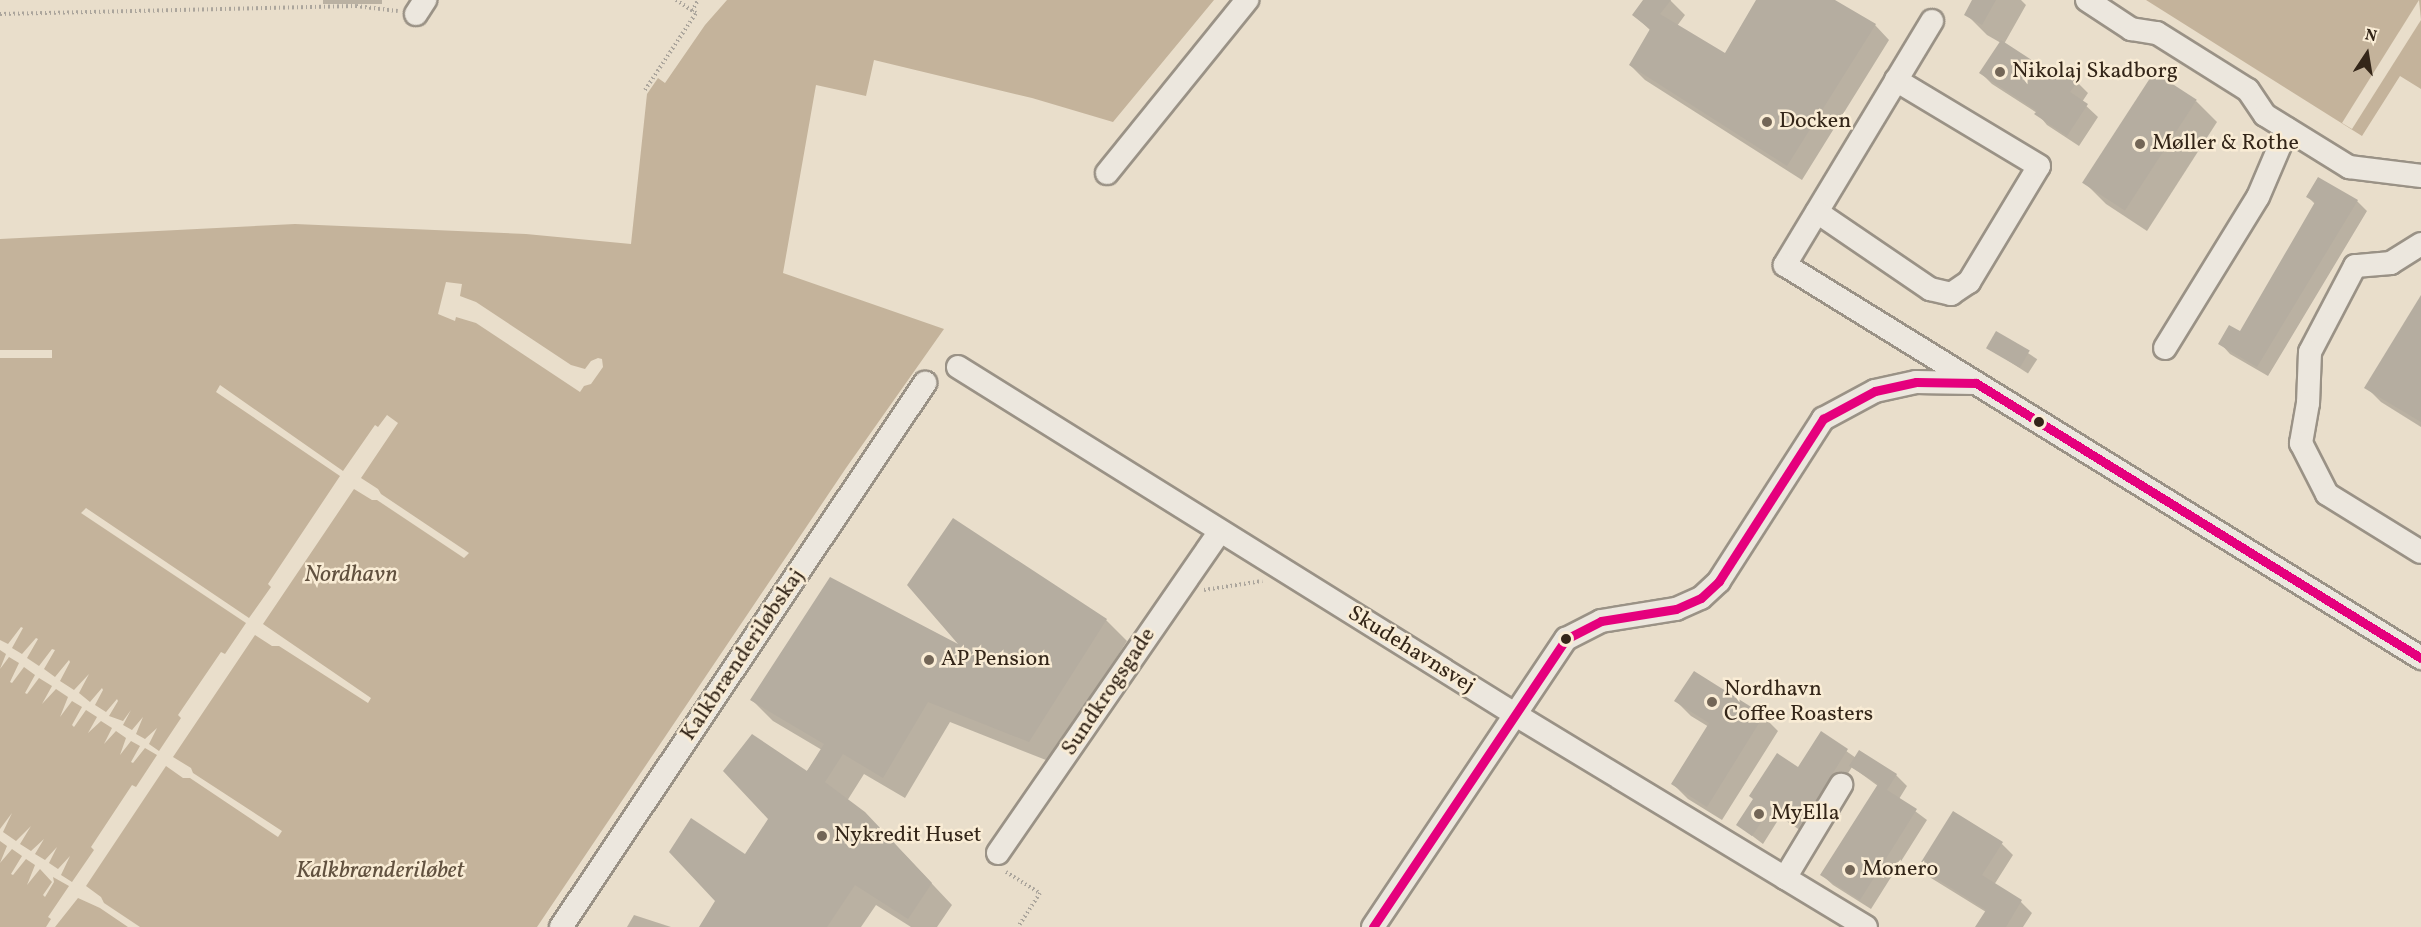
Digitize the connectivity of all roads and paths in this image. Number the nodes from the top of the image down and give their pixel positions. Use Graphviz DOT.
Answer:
graph roads {
  1 [pos="676,0"];
  2 [pos="699,0"];
  3 [pos="1247,0"];
  4 [pos="2087,0"];
  5 [pos="421,7"];
  6 [pos="692,11"];
  7 [pos="0,15"];
  8 [pos="1932,21"];
  9 [pos="1896,80"];
  10 [pos="645,90"];
  11 [pos="2288,129"];
  12 [pos="1107,173"];
  13 [pos="2421,176"];
  14 [pos="1817,212"];
  15 [pos="2421,244"];
  16 [pos="2164,348"];
  17 [pos="958,367"];
  18 [pos="925,383"];
  19 [pos="1976,383"];
  20 [pos="1220,531"];
  21 [pos="2421,552"];
  22 [pos="1292,576"];
  23 [pos="1177,595"];
  24 [pos="2421,658"];
  25 [pos="1516,715"];
  26 [pos="1841,785"];
  27 [pos="998,853"];
  28 [pos="1785,878"];
  29 [pos="561,927"];
  30 [pos="1018,927"];
  31 [pos="1374,927"];
  32 [pos="1866,927"];
  1 -- 6 [label="path"];
  2 -- 6 [label="path"];
  3 -- 12 [label="street"];
  4 -- 11 [label="street"];
  5 -- 7 [label="path"];
  6 -- 10 [label="path"];
  8 -- 9 [label="street"];
  9 -- 14 [label="street"];
  9 -- 14 [label="street"];
  11 -- 13 [label="street"];
  11 -- 16 [label="street"];
  14 -- 19 [label="street"];
  15 -- 21 [label="street"];
  17 -- 20 [label="street, Skudehavnsvej"];
  18 -- 29 [label="street, Kalkbrænderiløbskaj"];
  19 -- 24 [label="street"];
  19 -- 25 [label="street"];
  20 -- 22 [label="street, Skudehavnsvej"];
  20 -- 23 [label="street, Sundkrogsgade"];
  22 -- 23 [label="path"];
  22 -- 25 [label="street, Skudehavnsvej"];
  23 -- 27 [label="street, Sundkrogsgade"];
  25 -- 28 [label="street, Skudehavnsvej"];
  25 -- 31 [label="street"];
  26 -- 28 [label="street"];
  27 -- 30 [label="path"];
  28 -- 32 [label="street, Skudehavnsvej"];
}
